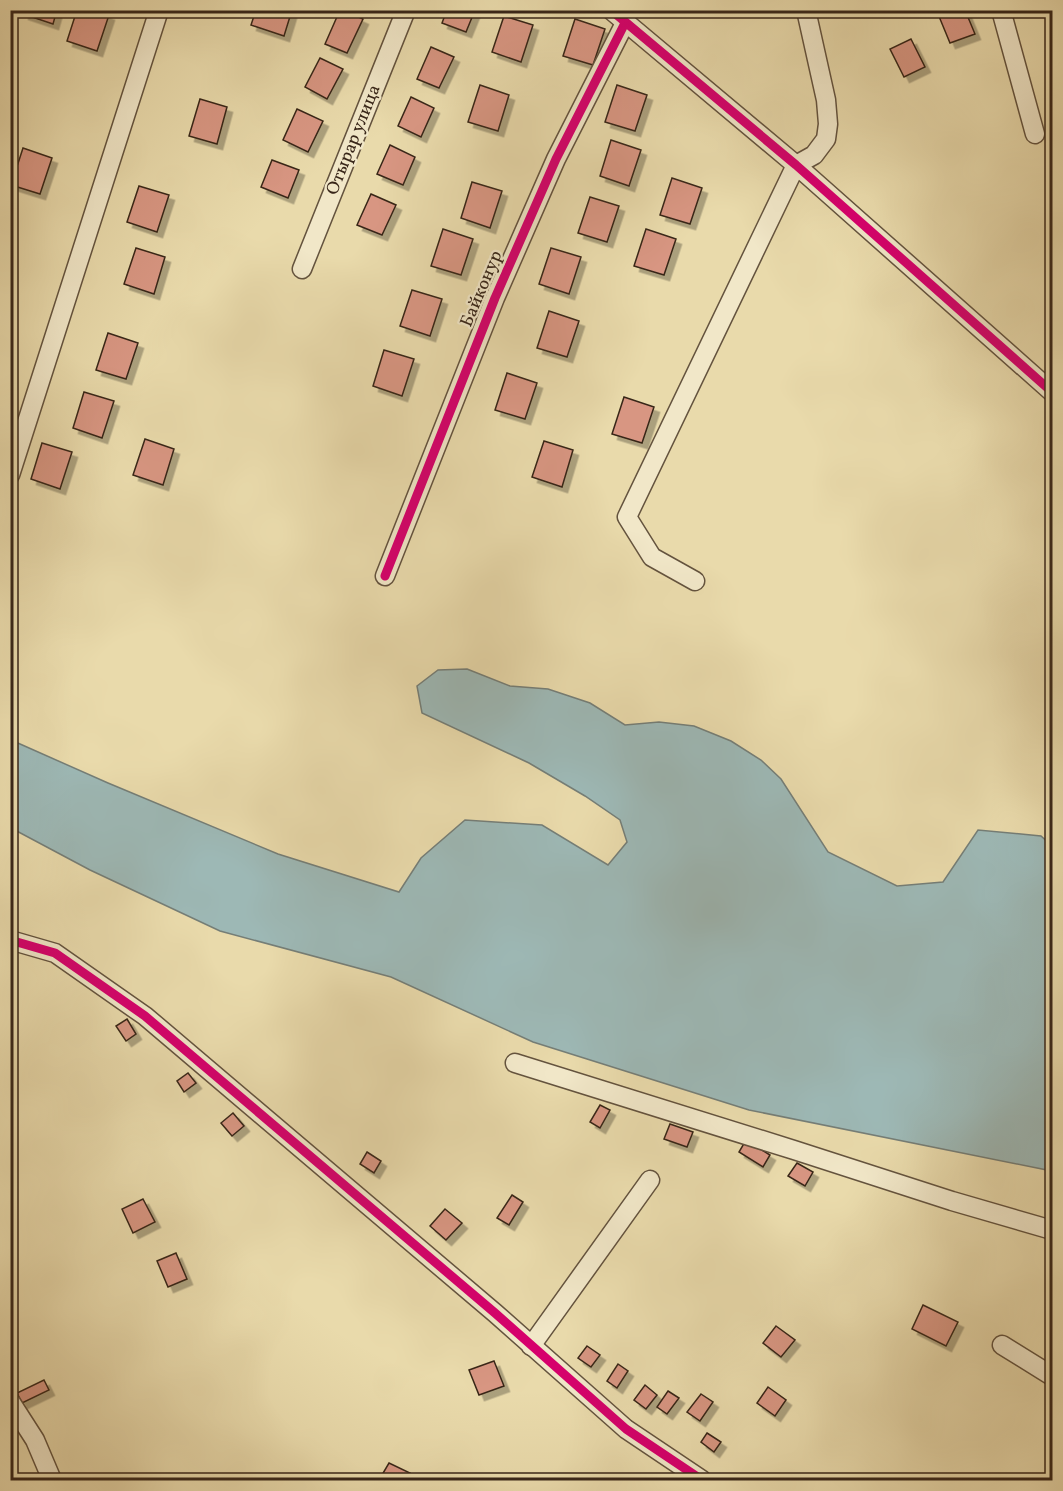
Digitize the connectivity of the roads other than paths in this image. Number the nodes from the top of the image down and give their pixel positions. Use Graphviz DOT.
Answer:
graph roads {
  1 [pos="159,10"];
  2 [pos="406,10"];
  3 [pos="611,10"];
  4 [pos="806,10"];
  5 [pos="1001,10"];
  6 [pos="625,23"];
  7 [pos="1035,134"];
  8 [pos="796,165"];
  9 [pos="302,269"];
  10 [pos="1053,392"];
  11 [pos="10,475"];
  12 [pos="385,576"];
  13 [pos="695,581"];
  14 [pos="10,940"];
  15 [pos="515,1063"];
  16 [pos="650,1180"];
  17 [pos="1053,1230"];
  18 [pos="1002,1345"];
  19 [pos="531,1346"];
  20 [pos="1053,1376"];
  21 [pos="10,1401"];
  22 [pos="52,1480"];
  23 [pos="702,1480"];
  1 -- 11 [label="street"];
  2 -- 9 [label="street, Отырар улица"];
  3 -- 6 [label="street"];
  4 -- 8 [label="street"];
  5 -- 7 [label="street"];
  6 -- 8 [label="street"];
  6 -- 12 [label="street, Байконур"];
  8 -- 10 [label="street"];
  8 -- 13 [label="street"];
  14 -- 19 [label="street"];
  15 -- 17 [label="street"];
  16 -- 19 [label="street"];
  18 -- 20 [label="street"];
  19 -- 23 [label="street"];
  21 -- 22 [label="street"];
}
